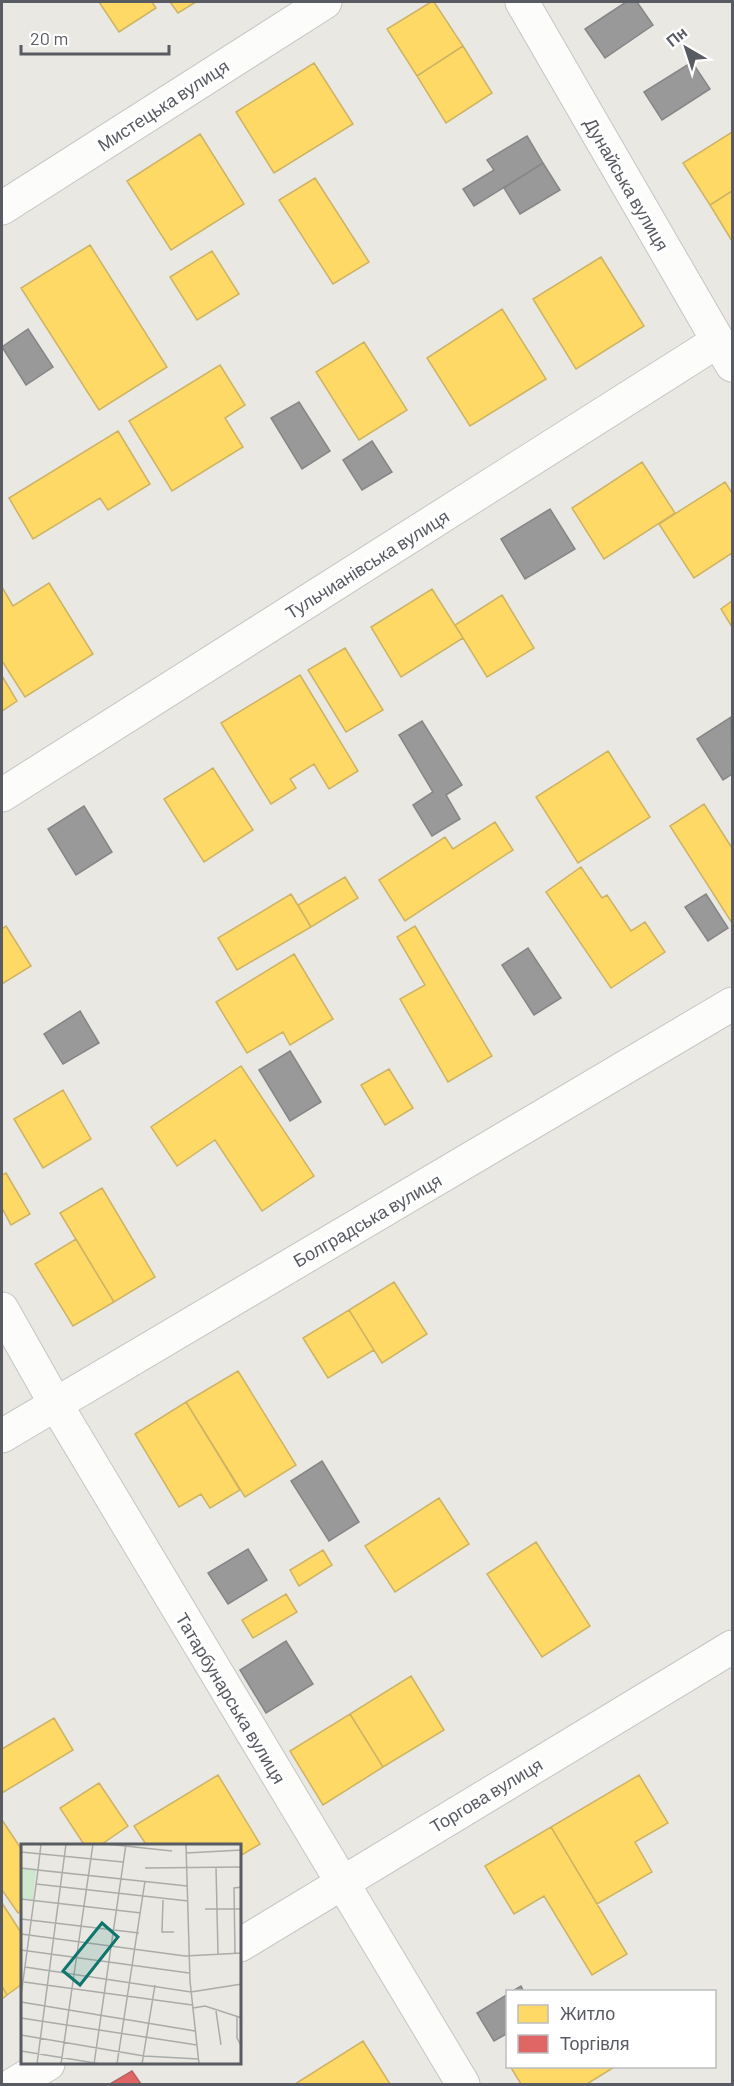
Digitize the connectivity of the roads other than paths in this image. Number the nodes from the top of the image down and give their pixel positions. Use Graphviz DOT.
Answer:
graph roads {
  1 [pos="325,2"];
  2 [pos="522,2"];
  3 [pos="2,208"];
  4 [pos="728,346"];
  5 [pos="2,795"];
  6 [pos="732,1004"];
  7 [pos="2,1309"];
  8 [pos="55,1403"];
  9 [pos="2,1436"];
  10 [pos="732,1647"];
  11 [pos="341,1882"];
  12 [pos="242,1943"];
  13 [pos="46,2065"];
  14 [pos="14,2085"];
  15 [pos="464,2085"];
  1 -- 3 [label="street, Мистецька вулиця"];
  2 -- 4 [label="street, Дунайська вулиця"];
  4 -- 5 [label="street, Тульчианівська вулиця"];
  6 -- 8 [label="street, Болградська вулиця"];
  7 -- 8 [label="street, Татарбунарська вулиця"];
  8 -- 9 [label="street, Болградська вулиця"];
  8 -- 11 [label="street, Татарбунарська вулиця"];
  10 -- 11 [label="street, Торгова вулиця"];
  11 -- 12 [label="street, Торгова вулиця"];
  11 -- 15 [label="street, Татарбунарська вулиця"];
  13 -- 14 [label="street"];
}
